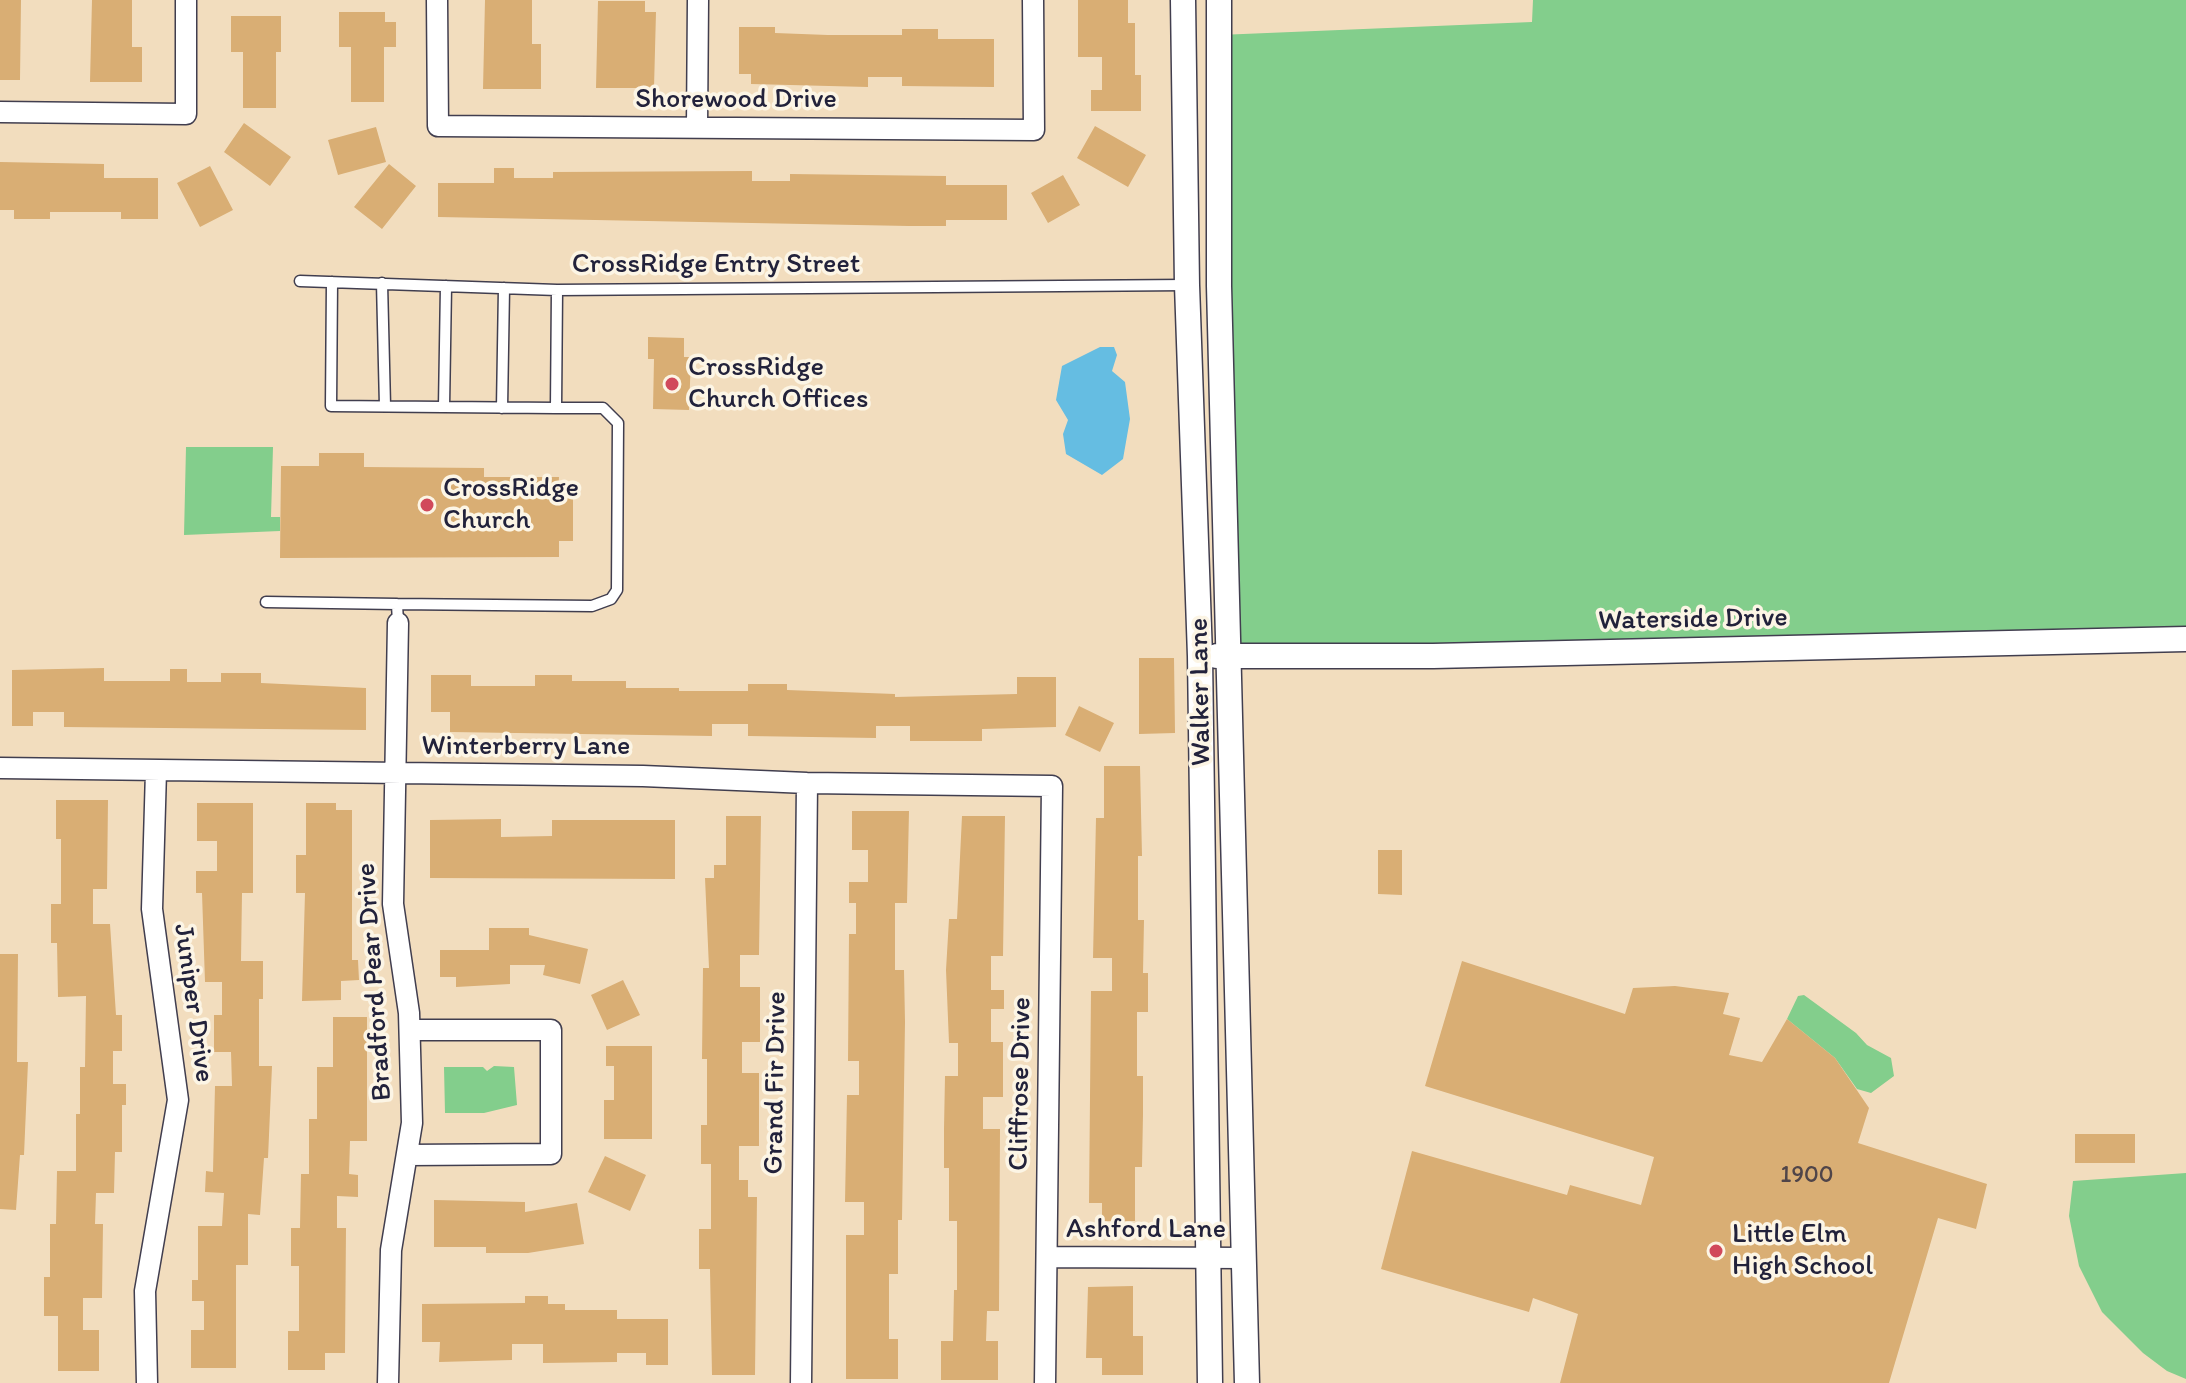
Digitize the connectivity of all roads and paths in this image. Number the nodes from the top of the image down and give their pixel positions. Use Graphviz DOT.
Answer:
graph roads {
  1 [pos="186,0"];
  2 [pos="437,0"];
  3 [pos="698,0"];
  4 [pos="1033,0"];
  5 [pos="1183,0"];
  6 [pos="1211,0"];
  7 [pos="1219,0"];
  8 [pos="1219,35"];
  9 [pos="0,112"];
  10 [pos="697,127"];
  11 [pos="300,281"];
  12 [pos="332,282"];
  13 [pos="382,283"];
  14 [pos="1187,285"];
  15 [pos="446,286"];
  16 [pos="1219,286"];
  17 [pos="504,288"];
  18 [pos="557,290"];
  19 [pos="385,406"];
  20 [pos="444,407"];
  21 [pos="502,408"];
  22 [pos="556,408"];
  23 [pos="266,602"];
  24 [pos="397,614"];
  25 [pos="2186,639"];
  26 [pos="1200,656"];
  27 [pos="1230,656"];
  28 [pos="0,768"];
  29 [pos="156,771"];
  30 [pos="395,775"];
  31 [pos="807,783"];
  32 [pos="1052,786"];
  33 [pos="410,1030"];
  34 [pos="407,1155"];
  35 [pos="1047,1257"];
  36 [pos="1207,1258"];
  37 [pos="1244,1258"];
  38 [pos="147,1383"];
  39 [pos="388,1383"];
  40 [pos="801,1383"];
  41 [pos="1045,1383"];
  42 [pos="1210,1383"];
  43 [pos="1247,1383"];
  1 -- 9 [label="street"];
  2 -- 10 [label="street, Shorewood Drive"];
  3 -- 10 [label="street"];
  4 -- 10 [label="street, Shorewood Drive"];
  5 -- 14 [label="street, Walker Lane"];
  6 -- 8 [label="street"];
  7 -- 8 [label="street, Walker Lane"];
  8 -- 16 [label="street, Walker Lane"];
  11 -- 12 [label="lane"];
  12 -- 13 [label="lane"];
  12 -- 19 [label="lane"];
  13 -- 15 [label="lane"];
  13 -- 19 [label="lane"];
  14 -- 16 [label="street"];
  14 -- 18 [label="lane, CrossRidge Entry Street"];
  14 -- 26 [label="street, Walker Lane"];
  15 -- 17 [label="lane"];
  15 -- 20 [label="lane"];
  16 -- 27 [label="street, Walker Lane"];
  17 -- 18 [label="lane"];
  17 -- 21 [label="lane"];
  18 -- 22 [label="lane, CrossRidge Entry Street"];
  19 -- 20 [label="lane"];
  20 -- 21 [label="lane"];
  21 -- 22 [label="lane"];
  22 -- 24 [label="lane"];
  23 -- 24 [label="lane"];
  24 -- 30 [label="street, Bradford Pear Drive"];
  25 -- 27 [label="street, Waterside Drive"];
  26 -- 27 [label="street, Waterside Drive"];
  26 -- 36 [label="street, Walker Lane"];
  27 -- 37 [label="street, Walker Lane"];
  28 -- 29 [label="street, Winterberry Lane"];
  29 -- 30 [label="street, Winterberry Lane"];
  29 -- 38 [label="street, Juniper Drive"];
  30 -- 31 [label="street, Winterberry Lane"];
  30 -- 33 [label="street, Bradford Pear Drive"];
  31 -- 32 [label="street, Winterberry Lane"];
  31 -- 40 [label="street, Grand Fir Drive"];
  32 -- 35 [label="street, Cliffrose Drive"];
  33 -- 34 [label="street, Bradford Pear Drive"];
  33 -- 34 [label="street"];
  34 -- 39 [label="street, Bradford Pear Drive"];
  35 -- 36 [label="street, Ashford Lane"];
  35 -- 41 [label="street, Cliffrose Drive"];
  36 -- 37 [label="street, Ashford Lane"];
  36 -- 42 [label="street, Walker Lane"];
  37 -- 43 [label="street, Walker Lane"];
}
